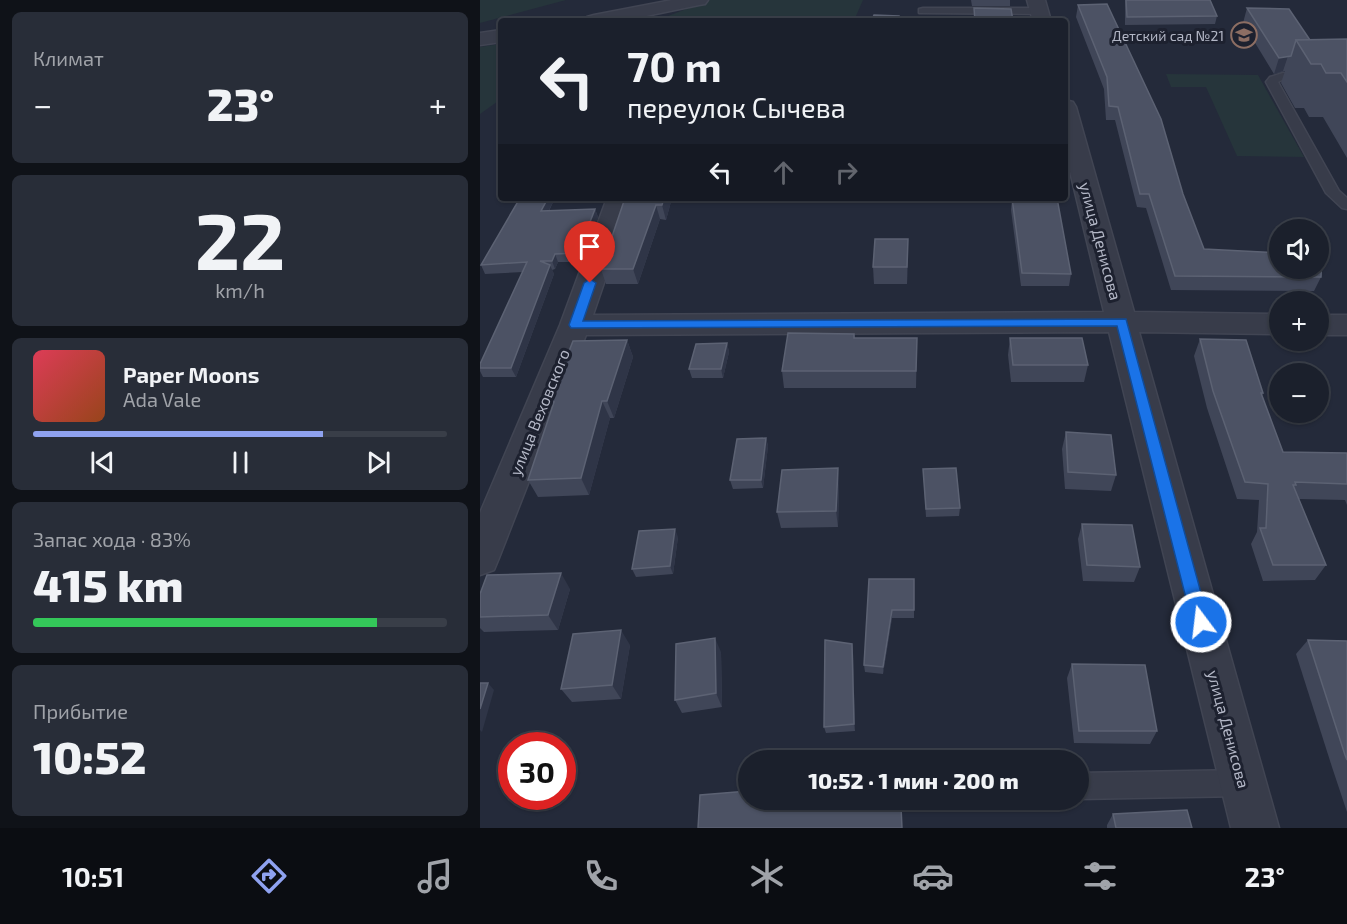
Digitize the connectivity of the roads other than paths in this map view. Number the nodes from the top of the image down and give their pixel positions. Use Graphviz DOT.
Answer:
graph roads {
  1 [pos="699,0"];
  2 [pos="923,11"];
  3 [pos="1039,11"];
  4 [pos="609,18"];
  5 [pos="498,36"];
  6 [pos="480,39"];
  7 [pos="1347,77"];
  8 [pos="1070,144"];
  9 [pos="619,201"];
  10 [pos="1347,205"];
  11 [pos="1122,322"];
  12 [pos="1269,324"];
  13 [pos="575,325"];
  14 [pos="1329,325"];
  15 [pos="1347,325"];
  16 [pos="480,558"];
  17 [pos="1243,783"];
  18 [pos="1089,786"];
  19 [pos="1255,828"];
  1 -- 4 [label="street"];
  2 -- 3 [label="lane"];
  5 -- 6 [label="street"];
  7 -- 10 [label="lane"];
  8 -- 11 [label="street, улица Денисова"];
  9 -- 13 [label="street, улица Веховского"];
  11 -- 12 [label="street"];
  11 -- 13 [label="street"];
  11 -- 17 [label="street, улица Денисова"];
  13 -- 16 [label="street, улица Веховского"];
  14 -- 15 [label="street"];
  17 -- 18 [label="lane"];
  17 -- 19 [label="street, улица Денисова"];
}
